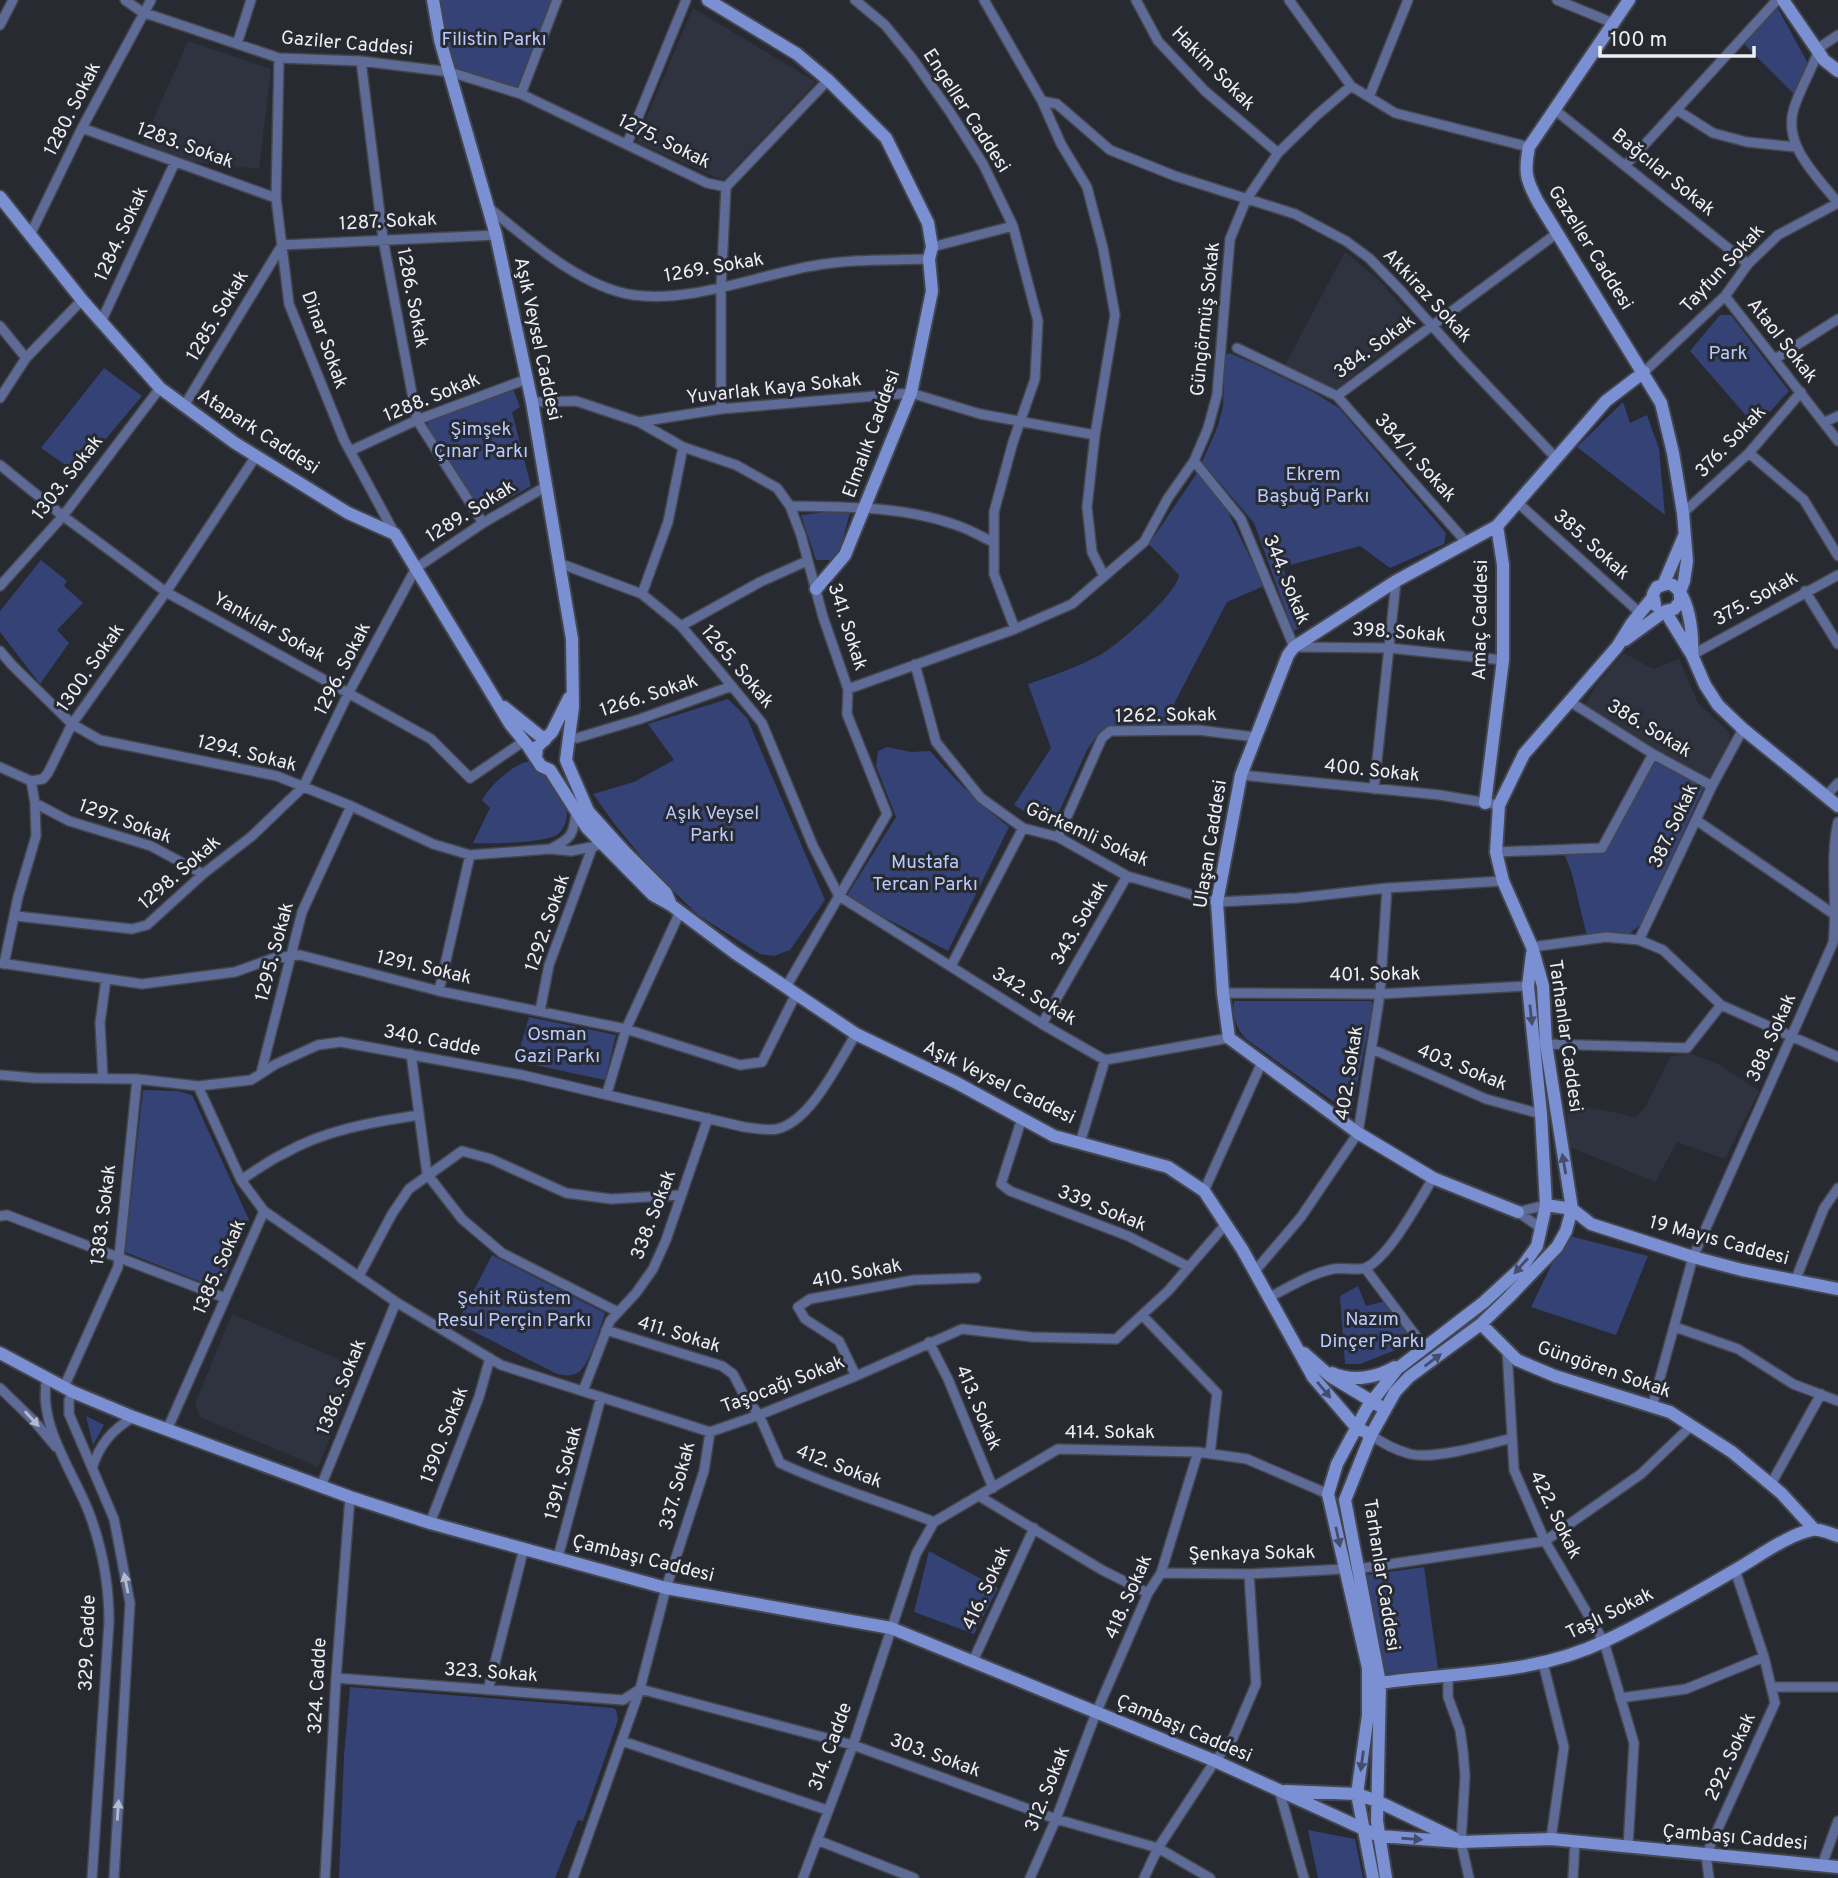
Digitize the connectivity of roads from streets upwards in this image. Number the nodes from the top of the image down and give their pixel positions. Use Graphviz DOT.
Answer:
graph roads {
  1 [pos="13,0"];
  2 [pos="125,0"];
  3 [pos="151,0"];
  4 [pos="251,0"];
  5 [pos="433,0"];
  6 [pos="557,0"];
  7 [pos="686,0"];
  8 [pos="708,0"];
  9 [pos="855,0"];
  10 [pos="984,0"];
  11 [pos="1136,0"];
  12 [pos="1289,0"];
  13 [pos="1408,0"];
  14 [pos="1557,0"];
  15 [pos="1629,0"];
  16 [pos="1777,0"];
  17 [pos="1783,0"];
  18 [pos="142,12"];
  19 [pos="1613,23"];
  20 [pos="0,25"];
  21 [pos="1838,35"];
  22 [pos="237,44"];
  23 [pos="1818,52"];
  24 [pos="279,58"];
  25 [pos="361,61"];
  26 [pos="1838,71"];
  27 [pos="450,72"];
  28 [pos="828,80"];
  29 [pos="1352,86"];
  30 [pos="521,94"];
  31 [pos="1370,97"];
  32 [pos="1042,101"];
  33 [pos="1555,110"];
  34 [pos="1677,110"];
  35 [pos="82,128"];
  36 [pos="627,144"];
  37 [pos="1529,147"];
  38 [pos="1796,147"];
  39 [pos="1278,153"];
  40 [pos="175,162"];
  41 [pos="1625,166"];
  42 [pos="726,187"];
  43 [pos="0,197"];
  44 [pos="276,198"];
  45 [pos="1246,200"];
  46 [pos="1838,203"];
  47 [pos="488,207"];
  48 [pos="5,212"];
  49 [pos="1013,226"];
  50 [pos="1556,234"];
  51 [pos="30,235"];
  52 [pos="496,235"];
  53 [pos="383,239"];
  54 [pos="282,244"];
  55 [pos="931,253"];
  56 [pos="1748,264"];
  57 [pos="721,287"];
  58 [pos="1725,296"];
  59 [pos="82,300"];
  60 [pos="1838,319"];
  61 [pos="102,322"];
  62 [pos="0,326"];
  63 [pos="1432,327"];
  64 [pos="1237,348"];
  65 [pos="26,358"];
  66 [pos="1775,359"];
  67 [pos="1644,372"];
  68 [pos="527,379"];
  69 [pos="160,388"];
  70 [pos="1801,392"];
  71 [pos="911,394"];
  72 [pos="1337,396"];
  73 [pos="0,398"];
  74 [pos="532,402"];
  75 [pos="184,406"];
  76 [pos="721,409"];
  77 [pos="1838,416"];
  78 [pos="417,420"];
  79 [pos="1020,420"];
  80 [pos="639,422"];
  81 [pos="1825,422"];
  82 [pos="1095,435"];
  83 [pos="1838,441"];
  84 [pos="683,447"];
  85 [pos="350,452"];
  86 [pos="1749,453"];
  87 [pos="256,456"];
  88 [pos="1555,457"];
  89 [pos="1194,461"];
  90 [pos="0,465"];
  91 [pos="545,487"];
  92 [pos="1518,503"];
  93 [pos="790,506"];
  94 [pos="866,507"];
  95 [pos="1683,513"];
  96 [pos="63,516"];
  97 [pos="483,523"];
  98 [pos="1497,526"];
  99 [pos="1685,532"];
  100 [pos="395,534"];
  101 [pos="993,542"];
  102 [pos="1467,542"];
  103 [pos="1838,556"];
  104 [pos="807,561"];
  105 [pos="559,563"];
  106 [pos="416,568"];
  107 [pos="1838,575"];
  108 [pos="1104,576"];
  109 [pos="1396,581"];
  110 [pos="1664,583"];
  111 [pos="0,586"];
  112 [pos="816,589"];
  113 [pos="166,592"];
  114 [pos="1680,592"];
  115 [pos="1805,592"];
  116 [pos="642,594"];
  117 [pos="1653,597"];
  118 [pos="1665,611"];
  119 [pos="1640,613"];
  120 [pos="681,626"];
  121 [pos="1015,629"];
  122 [pos="1838,644"];
  123 [pos="1294,647"];
  124 [pos="1617,647"];
  125 [pos="1389,648"];
  126 [pos="0,651"];
  127 [pos="1692,655"];
  128 [pos="1503,660"];
  129 [pos="915,664"];
  130 [pos="732,686"];
  131 [pos="848,689"];
  132 [pos="490,691"];
  133 [pos="572,691"];
  134 [pos="349,692"];
  135 [pos="1569,701"];
  136 [pos="72,724"];
  137 [pos="1743,729"];
  138 [pos="1255,737"];
  139 [pos="577,738"];
  140 [pos="545,740"];
  141 [pos="524,741"];
  142 [pos="567,754"];
  143 [pos="1653,754"];
  144 [pos="536,757"];
  145 [pos="0,767"];
  146 [pos="550,770"];
  147 [pos="1241,775"];
  148 [pos="31,781"];
  149 [pos="1838,783"];
  150 [pos="1712,786"];
  151 [pos="303,787"];
  152 [pos="1374,789"];
  153 [pos="1826,796"];
  154 [pos="35,803"];
  155 [pos="1485,803"];
  156 [pos="1499,805"];
  157 [pos="351,806"];
  158 [pos="1838,806"];
  159 [pos="576,809"];
  160 [pos="1696,820"];
  161 [pos="1838,822"];
  162 [pos="1023,828"];
  163 [pos="1058,837"];
  164 [pos="596,846"];
  165 [pos="550,849"];
  166 [pos="1496,852"];
  167 [pos="470,855"];
  168 [pos="203,874"];
  169 [pos="1127,876"];
  170 [pos="1503,881"];
  171 [pos="1387,888"];
  172 [pos="839,896"];
  173 [pos="1217,902"];
  174 [pos="676,908"];
  175 [pos="16,915"];
  176 [pos="1837,917"];
  177 [pos="1639,940"];
  178 [pos="1532,947"];
  179 [pos="290,956"];
  180 [pos="2,963"];
  181 [pos="951,966"];
  182 [pos="106,979"];
  183 [pos="1528,986"];
  184 [pos="791,990"];
  185 [pos="439,991"];
  186 [pos="1223,993"];
  187 [pos="1380,994"];
  188 [pos="1721,1005"];
  189 [pos="540,1011"];
  190 [pos="1042,1024"];
  191 [pos="626,1028"];
  192 [pos="856,1034"];
  193 [pos="1229,1038"];
  194 [pos="1792,1038"];
  195 [pos="1546,1044"];
  196 [pos="1372,1049"];
  197 [pos="411,1055"];
  198 [pos="1838,1057"];
  199 [pos="1105,1060"];
  200 [pos="1262,1062"];
  201 [pos="261,1073"];
  202 [pos="0,1075"];
  203 [pos="103,1079"];
  204 [pos="137,1079"];
  205 [pos="198,1086"];
  206 [pos="607,1093"];
  207 [pos="1541,1114"];
  208 [pos="419,1115"];
  209 [pos="708,1118"];
  210 [pos="1022,1118"];
  211 [pos="1357,1133"];
  212 [pos="1080,1143"];
  213 [pos="427,1174"];
  214 [pos="1433,1178"];
  215 [pos="241,1180"];
  216 [pos="1838,1188"];
  217 [pos="1204,1191"];
  218 [pos="681,1195"];
  219 [pos="1546,1205"];
  220 [pos="1572,1209"];
  221 [pos="264,1212"];
  222 [pos="1518,1212"];
  223 [pos="0,1216"];
  224 [pos="1226,1224"];
  225 [pos="1591,1224"];
  226 [pos="1542,1229"];
  227 [pos="1566,1230"];
  228 [pos="118,1257"];
  229 [pos="1693,1257"];
  230 [pos="1189,1267"];
  231 [pos="1365,1268"];
  232 [pos="1255,1271"];
  233 [pos="359,1276"];
  234 [pos="975,1278"];
  235 [pos="1795,1281"];
  236 [pos="1838,1289"];
  237 [pos="1270,1297"];
  238 [pos="225,1298"];
  239 [pos="396,1302"];
  240 [pos="618,1312"];
  241 [pos="1142,1315"];
  242 [pos="1481,1324"];
  243 [pos="1675,1326"];
  244 [pos="606,1330"];
  245 [pos="929,1342"];
  246 [pos="1299,1348"];
  247 [pos="1425,1348"];
  248 [pos="1507,1350"];
  249 [pos="0,1353"];
  250 [pos="1414,1356"];
  251 [pos="490,1358"];
  252 [pos="1322,1369"];
  253 [pos="856,1376"];
  254 [pos="47,1378"];
  255 [pos="0,1388"];
  256 [pos="69,1389"];
  257 [pos="583,1391"];
  258 [pos="1821,1394"];
  259 [pos="601,1397"];
  260 [pos="1371,1401"];
  261 [pos="1838,1401"];
  262 [pos="1652,1407"];
  263 [pos="1386,1408"];
  264 [pos="759,1415"];
  265 [pos="133,1418"];
  266 [pos="1356,1427"];
  267 [pos="1690,1427"];
  268 [pos="167,1430"];
  269 [pos="710,1432"];
  270 [pos="1371,1435"];
  271 [pos="1512,1438"];
  272 [pos="1198,1452"];
  273 [pos="62,1453"];
  274 [pos="1210,1454"];
  275 [pos="92,1468"];
  276 [pos="1771,1484"];
  277 [pos="321,1486"];
  278 [pos="993,1488"];
  279 [pos="1328,1494"];
  280 [pos="979,1496"];
  281 [pos="350,1497"];
  282 [pos="934,1522"];
  283 [pos="430,1523"];
  284 [pos="1034,1528"];
  285 [pos="1814,1529"];
  286 [pos="1837,1538"];
  287 [pos="1545,1541"];
  288 [pos="524,1548"];
  289 [pos="558,1558"];
  290 [pos="1351,1569"];
  291 [pos="1735,1570"];
  292 [pos="1161,1573"];
  293 [pos="1249,1574"];
  294 [pos="666,1588"];
  295 [pos="1149,1593"];
  296 [pos="891,1628"];
  297 [pos="1604,1642"];
  298 [pos="1764,1657"];
  299 [pos="973,1661"];
  300 [pos="1543,1663"];
  301 [pos="1448,1677"];
  302 [pos="336,1678"];
  303 [pos="1380,1683"];
  304 [pos="1772,1687"];
  305 [pos="1838,1687"];
  306 [pos="640,1689"];
  307 [pos="488,1690"];
  308 [pos="1620,1698"];
  309 [pos="1096,1713"];
  310 [pos="622,1741"];
  311 [pos="853,1745"];
  312 [pos="1215,1761"];
  313 [pos="1279,1790"];
  314 [pos="1357,1794"];
  315 [pos="1377,1801"];
  316 [pos="827,1810"];
  317 [pos="1056,1819"];
  318 [pos="1838,1821"];
  319 [pos="1364,1831"];
  320 [pos="1379,1836"];
  321 [pos="1551,1839"];
  322 [pos="817,1840"];
  323 [pos="1461,1842"];
  324 [pos="1575,1842"];
  325 [pos="1628,1847"];
  326 [pos="1158,1848"];
  327 [pos="1706,1855"];
  328 [pos="1822,1865"];
  329 [pos="1838,1867"];
  330 [pos="92,1878"];
  331 [pos="114,1878"];
  332 [pos="325,1878"];
  333 [pos="573,1878"];
  334 [pos="803,1878"];
  335 [pos="914,1878"];
  336 [pos="1030,1878"];
  337 [pos="1144,1878"];
  338 [pos="1210,1878"];
  339 [pos="1304,1878"];
  340 [pos="1373,1878"];
  341 [pos="1386,1878"];
  342 [pos="1469,1878"];
  343 [pos="1573,1878"];
  344 [pos="1709,1878"];
  1 -- 20 [label="street"];
  2 -- 18 [label="street, Gaziler Caddesi"];
  3 -- 18 [label="street, 1280. Sokak"];
  4 -- 22 [label="street"];
  5 -- 27 [label="street, Aşık Veysel Caddesi"];
  6 -- 30 [label="street"];
  7 -- 36 [label="street"];
  8 -- 28 [label="street, Elmalık Caddesi"];
  9 -- 49 [label="street, Engeller Caddesi"];
  10 -- 32 [label="street"];
  11 -- 39 [label="street, Hakim Sokak"];
  12 -- 29 [label="street"];
  13 -- 31 [label="street"];
  14 -- 19 [label="street"];
  15 -- 19 [label="street"];
  16 -- 34 [label="street"];
  17 -- 23 [label="street"];
  18 -- 22 [label="street, Gaziler Caddesi"];
  18 -- 35 [label="street, 1280. Sokak"];
  19 -- 33 [label="street"];
  21 -- 23 [label="street"];
  22 -- 24 [label="street, Gaziler Caddesi"];
  23 -- 26 [label="street"];
  23 -- 38 [label="street"];
  24 -- 25 [label="street, Gaziler Caddesi"];
  24 -- 44 [label="street, Dinar Sokak"];
  25 -- 27 [label="street, Gaziler Caddesi"];
  25 -- 53 [label="street, 1286. Sokak"];
  27 -- 30 [label="street, 1275. Sokak"];
  27 -- 47 [label="street, Aşık Veysel Caddesi"];
  28 -- 42 [label="street, 1275. Sokak"];
  28 -- 55 [label="street, Elmalık Caddesi"];
  29 -- 31 [label="street"];
  29 -- 39 [label="street, Güngörmüş Sokak"];
  30 -- 36 [label="street, 1275. Sokak"];
  31 -- 37 [label="street"];
  32 -- 45 [label="street, Akkiraz Sokak"];
  32 -- 82 [label="street"];
  33 -- 37 [label="street"];
  33 -- 41 [label="street, Bağcılar Sokak"];
  34 -- 38 [label="street"];
  34 -- 41 [label="street"];
  35 -- 40 [label="street, 1283. Sokak"];
  35 -- 51 [label="street, 1280. Sokak"];
  36 -- 42 [label="street, 1275. Sokak"];
  37 -- 50 [label="street, Gazeller Caddesi"];
  38 -- 46 [label="street"];
  39 -- 45 [label="street, Güngörmüş Sokak"];
  40 -- 44 [label="street, 1283. Sokak"];
  40 -- 61 [label="street, 1284. Sokak"];
  41 -- 56 [label="street, Bağcılar Sokak"];
  42 -- 57 [label="street"];
  43 -- 48 [label="street, Atapark Caddesi"];
  44 -- 54 [label="street, Dinar Sokak"];
  45 -- 63 [label="street, Akkiraz Sokak"];
  45 -- 89 [label="street, Güngörmüş Sokak"];
  46 -- 56 [label="street, Tayfun Sokak"];
  47 -- 52 [label="street, Aşık Veysel Caddesi"];
  47 -- 57 [label="street, 1269. Sokak"];
  48 -- 51 [label="street, Atapark Caddesi"];
  49 -- 55 [label="street, 1269. Sokak"];
  49 -- 79 [label="street, Engeller Caddesi"];
  50 -- 63 [label="street, 384. Sokak"];
  50 -- 67 [label="street, Gazeller Caddesi"];
  51 -- 59 [label="street, Atapark Caddesi"];
  52 -- 53 [label="street, 1287. Sokak"];
  52 -- 68 [label="street, Aşık Veysel Caddesi"];
  53 -- 54 [label="street, 1287. Sokak"];
  53 -- 78 [label="street, 1286. Sokak"];
  54 -- 75 [label="street, 1285. Sokak"];
  54 -- 85 [label="street, Dinar Sokak"];
  55 -- 57 [label="street, 1269. Sokak"];
  55 -- 71 [label="street, Elmalık Caddesi"];
  56 -- 58 [label="street, Tayfun Sokak"];
  57 -- 76 [label="street"];
  58 -- 66 [label="street, Ataol Sokak"];
  58 -- 67 [label="street, Tayfun Sokak"];
  59 -- 61 [label="street, Atapark Caddesi"];
  59 -- 65 [label="street"];
  60 -- 66 [label="street"];
  61 -- 69 [label="street, Atapark Caddesi"];
  62 -- 65 [label="street"];
  63 -- 72 [label="street, 384. Sokak"];
  63 -- 88 [label="street, Akkiraz Sokak"];
  64 -- 72 [label="street, 384. Sokak"];
  65 -- 73 [label="street"];
  66 -- 70 [label="street, Ataol Sokak"];
  67 -- 88 [label="street"];
  67 -- 95 [label="street, Gazeller Caddesi"];
  68 -- 74 [label="street, Aşık Veysel Caddesi"];
  68 -- 78 [label="street, 1288. Sokak"];
  69 -- 75 [label="street, Atapark Caddesi"];
  69 -- 96 [label="street, 1303. Sokak"];
  70 -- 81 [label="street, Ataol Sokak"];
  70 -- 86 [label="street, 376. Sokak"];
  71 -- 76 [label="street, Yuvarlak Kaya Sokak"];
  71 -- 79 [label="street, Yuvarlak Kaya Sokak"];
  71 -- 94 [label="street, Elmalık Caddesi"];
  72 -- 102 [label="street, 384/1. Sokak"];
  74 -- 80 [label="street, Yuvarlak Kaya Sokak"];
  74 -- 91 [label="street, Aşık Veysel Caddesi"];
  75 -- 87 [label="street, Atapark Caddesi"];
  76 -- 80 [label="street, Yuvarlak Kaya Sokak"];
  77 -- 81 [label="street"];
  78 -- 85 [label="street, 1288. Sokak"];
  78 -- 97 [label="street, 1286. Sokak"];
  79 -- 82 [label="street, Yuvarlak Kaya Sokak"];
  79 -- 101 [label="street, Engeller Caddesi"];
  80 -- 84 [label="street, 341. Sokak"];
  81 -- 83 [label="street, Ataol Sokak"];
  82 -- 108 [label="street"];
  84 -- 93 [label="street, 341. Sokak"];
  84 -- 116 [label="street"];
  85 -- 100 [label="street, Dinar Sokak"];
  86 -- 95 [label="street, 376. Sokak"];
  86 -- 103 [label="street"];
  87 -- 100 [label="street, Atapark Caddesi"];
  87 -- 113 [label="street, 1300. Sokak"];
  88 -- 92 [label="street"];
  89 -- 108 [label="street, Güngörmüş Sokak"];
  89 -- 123 [label="street, 344. Sokak"];
  90 -- 96 [label="street, Yankılar Sokak"];
  91 -- 97 [label="street, 1289. Sokak"];
  91 -- 105 [label="street, Aşık Veysel Caddesi"];
  92 -- 98 [label="street"];
  92 -- 119 [label="street, 385. Sokak"];
  93 -- 94 [label="street"];
  93 -- 104 [label="street, 341. Sokak"];
  94 -- 101 [label="street"];
  94 -- 112 [label="street, Elmalık Caddesi"];
  95 -- 99 [label="street, Gazeller Caddesi"];
  96 -- 111 [label="street, 1303. Sokak"];
  96 -- 113 [label="street, Yankılar Sokak"];
  97 -- 106 [label="street, 1289. Sokak"];
  98 -- 102 [label="street"];
  98 -- 128 [label="street, Amaç Caddesi"];
  99 -- 110 [label="street, Gazeller Caddesi"];
  99 -- 114 [label="street, Gazeller Caddesi"];
  100 -- 106 [label="street"];
  101 -- 121 [label="street, Engeller Caddesi"];
  102 -- 109 [label="street"];
  104 -- 112 [label="street, 341. Sokak"];
  104 -- 120 [label="street"];
  105 -- 116 [label="street, 1265. Sokak"];
  105 -- 133 [label="street, Aşık Veysel Caddesi"];
  106 -- 132 [label="street"];
  106 -- 134 [label="street, 1296. Sokak"];
  107 -- 115 [label="street, 375. Sokak"];
  108 -- 121 [label="street, Güngörmüş Sokak"];
  109 -- 123 [label="street"];
  109 -- 125 [label="street"];
  110 -- 114 [label="street"];
  110 -- 117 [label="street"];
  112 -- 131 [label="street, 341. Sokak"];
  113 -- 134 [label="street, Yankılar Sokak"];
  113 -- 136 [label="street, 1300. Sokak"];
  114 -- 118 [label="street"];
  114 -- 127 [label="street, Gazeller Caddesi"];
  115 -- 122 [label="street"];
  115 -- 127 [label="street, 375. Sokak"];
  116 -- 120 [label="street, 1265. Sokak"];
  117 -- 118 [label="street"];
  117 -- 119 [label="street, Tarhanlar Caddesi"];
  118 -- 124 [label="street, Tarhanlar Caddesi"];
  118 -- 127 [label="street, Gazeller Caddesi"];
  119 -- 124 [label="street, Tarhanlar Caddesi"];
  120 -- 130 [label="street, 1265. Sokak"];
  121 -- 129 [label="street, Güngörmüş Sokak"];
  123 -- 125 [label="street, 398. Sokak"];
  123 -- 138 [label="street, Ulaşan Caddesi"];
  124 -- 135 [label="street, Tarhanlar Caddesi"];
  125 -- 128 [label="street, 398. Sokak"];
  125 -- 152 [label="street"];
  126 -- 136 [label="street, 1294. Sokak"];
  127 -- 137 [label="street, Gazeller Caddesi"];
  128 -- 155 [label="street, Amaç Caddesi"];
  129 -- 131 [label="street, Güngörmüş Sokak"];
  129 -- 162 [label="street, Görkemli Sokak"];
  130 -- 139 [label="street, 1266. Sokak"];
  130 -- 172 [label="street, 1265. Sokak"];
  131 -- 172 [label="street, 341. Sokak"];
  132 -- 140 [label="street"];
  132 -- 141 [label="street"];
  133 -- 140 [label="street, Aşık Veysel Caddesi"];
  133 -- 142 [label="street, Aşık Veysel Caddesi"];
  134 -- 141 [label="street, Yankılar Sokak"];
  134 -- 151 [label="street, 1296. Sokak"];
  135 -- 143 [label="street, 386. Sokak"];
  135 -- 156 [label="street, Tarhanlar Caddesi"];
  136 -- 148 [label="street, 1300. Sokak"];
  136 -- 151 [label="street, 1294. Sokak"];
  137 -- 150 [label="street, 387. Sokak"];
  137 -- 153 [label="street, Gazeller Caddesi"];
  138 -- 147 [label="street, Ulaşan Caddesi"];
  138 -- 163 [label="street, 1262. Sokak"];
  140 -- 142 [label="street"];
  140 -- 144 [label="street, Aşık Veysel Caddesi"];
  141 -- 144 [label="street"];
  142 -- 146 [label="street"];
  142 -- 174 [label="street, Aşık Veysel Caddesi"];
  143 -- 150 [label="street, 386. Sokak"];
  143 -- 166 [label="street"];
  144 -- 146 [label="street, Aşık Veysel Caddesi"];
  145 -- 148 [label="street"];
  146 -- 159 [label="street, Aşık Veysel Caddesi"];
  147 -- 152 [label="street, 400. Sokak"];
  147 -- 173 [label="street, Ulaşan Caddesi"];
  148 -- 154 [label="street"];
  149 -- 153 [label="street"];
  150 -- 160 [label="street, 387. Sokak"];
  151 -- 157 [label="street, 1294. Sokak"];
  151 -- 168 [label="street, 1298. Sokak"];
  152 -- 155 [label="street, 400. Sokak"];
  153 -- 158 [label="street, Gazeller Caddesi"];
  154 -- 168 [label="street, 1297. Sokak"];
  154 -- 175 [label="street"];
  155 -- 156 [label="street, 400. Sokak"];
  156 -- 166 [label="street, Tarhanlar Caddesi"];
  157 -- 167 [label="street, 1294. Sokak"];
  157 -- 179 [label="street, 1295. Sokak"];
  159 -- 164 [label="street, Aşık Veysel Caddesi"];
  159 -- 165 [label="street"];
  160 -- 176 [label="street"];
  160 -- 177 [label="street, 387. Sokak"];
  161 -- 176 [label="street, 388. Sokak"];
  162 -- 163 [label="street, Görkemli Sokak"];
  162 -- 181 [label="street"];
  163 -- 169 [label="street, Görkemli Sokak"];
  164 -- 165 [label="street, 1294. Sokak"];
  164 -- 174 [label="street, Aşık Veysel Caddesi"];
  164 -- 189 [label="street, 1292. Sokak"];
  165 -- 167 [label="street, 1294. Sokak"];
  166 -- 170 [label="street, Tarhanlar Caddesi"];
  167 -- 185 [label="street"];
  168 -- 175 [label="street, 1298. Sokak"];
  169 -- 173 [label="street, Görkemli Sokak"];
  169 -- 190 [label="street, 343. Sokak"];
  170 -- 171 [label="street, Görkemli Sokak"];
  170 -- 178 [label="street, Tarhanlar Caddesi"];
  171 -- 173 [label="street, Görkemli Sokak"];
  171 -- 187 [label="street, 402. Sokak"];
  172 -- 181 [label="street, 342. Sokak"];
  172 -- 184 [label="street, 341. Sokak"];
  173 -- 186 [label="street, Ulaşan Caddesi"];
  174 -- 184 [label="street, Aşık Veysel Caddesi"];
  174 -- 191 [label="street"];
  175 -- 180 [label="street"];
  176 -- 194 [label="street, 388. Sokak"];
  177 -- 178 [label="street"];
  177 -- 188 [label="street"];
  178 -- 183 [label="street, Tarhanlar Caddesi"];
  178 -- 195 [label="street, Tarhanlar Caddesi"];
  179 -- 182 [label="street, 1291. Sokak"];
  179 -- 185 [label="street, 1291. Sokak"];
  179 -- 201 [label="street, 1295. Sokak"];
  180 -- 182 [label="street, 1291. Sokak"];
  181 -- 190 [label="street, 342. Sokak"];
  182 -- 203 [label="street"];
  183 -- 187 [label="street, 401. Sokak"];
  183 -- 207 [label="street, Tarhanlar Caddesi, one-way"];
  184 -- 191 [label="street, 1291. Sokak"];
  184 -- 192 [label="street, Aşık Veysel Caddesi"];
  185 -- 189 [label="street, 1291. Sokak"];
  186 -- 187 [label="street, 401. Sokak"];
  186 -- 193 [label="street, Ulaşan Caddesi"];
  187 -- 196 [label="street, 402. Sokak"];
  188 -- 194 [label="street"];
  188 -- 195 [label="street"];
  189 -- 191 [label="street, 1291. Sokak"];
  190 -- 199 [label="street, 342. Sokak"];
  191 -- 206 [label="street"];
  192 -- 209 [label="street, 340. Cadde"];
  192 -- 210 [label="street, Aşık Veysel Caddesi"];
  193 -- 199 [label="street"];
  193 -- 200 [label="street"];
  194 -- 198 [label="street"];
  194 -- 229 [label="street, 388. Sokak"];
  220 -- 195 [label="street, Tarhanlar Caddesi, one-way"];
  196 -- 207 [label="street, 403. Sokak"];
  196 -- 211 [label="street, 402. Sokak"];
  197 -- 201 [label="street, 340. Cadde"];
  197 -- 206 [label="street, 340. Cadde"];
  197 -- 208 [label="street"];
  199 -- 212 [label="street"];
  200 -- 211 [label="street"];
  200 -- 217 [label="street"];
  201 -- 205 [label="street, 340. Cadde"];
  202 -- 203 [label="street, 340. Cadde"];
  203 -- 204 [label="street, 340. Cadde"];
  204 -- 205 [label="street, 340. Cadde"];
  204 -- 228 [label="street, 1383. Sokak"];
  205 -- 215 [label="street, 1385. Sokak"];
  206 -- 209 [label="street, 340. Cadde"];
  207 -- 219 [label="street, Tarhanlar Caddesi"];
  208 -- 213 [label="street"];
  208 -- 215 [label="street"];
  209 -- 218 [label="street, 338. Sokak"];
  210 -- 212 [label="street, Aşık Veysel Caddesi"];
  210 -- 230 [label="street, 339. Sokak"];
  211 -- 214 [label="street"];
  211 -- 232 [label="street, 402. Sokak"];
  212 -- 217 [label="street, Aşık Veysel Caddesi"];
  213 -- 218 [label="street"];
  213 -- 233 [label="street"];
  213 -- 240 [label="street"];
  214 -- 222 [label="street"];
  214 -- 231 [label="street"];
  215 -- 221 [label="street, 1385. Sokak"];
  216 -- 235 [label="street"];
  217 -- 224 [label="street, Aşık Veysel Caddesi"];
  218 -- 240 [label="street, 338. Sokak"];
  219 -- 220 [label="street"];
  219 -- 222 [label="street"];
  219 -- 226 [label="street, Tarhanlar Caddesi"];
  220 -- 225 [label="street"];
  220 -- 227 [label="street, Tarhanlar Caddesi"];
  221 -- 233 [label="street, Taşocağı Sokak"];
  221 -- 238 [label="street, 1385. Sokak"];
  222 -- 226 [label="street"];
  223 -- 228 [label="street"];
  224 -- 230 [label="street, Taşocağı Sokak"];
  224 -- 232 [label="street, Aşık Veysel Caddesi"];
  225 -- 227 [label="street"];
  225 -- 229 [label="street, 19 Mayıs Caddesi"];
  226 -- 227 [label="street"];
  226 -- 247 [label="street, Tarhanlar Caddesi, one-way"];
  227 -- 242 [label="street, Tarhanlar Caddesi"];
  228 -- 238 [label="street"];
  228 -- 256 [label="street, 1383. Sokak"];
  229 -- 235 [label="street, 19 Mayıs Caddesi"];
  229 -- 243 [label="street, 388. Sokak"];
  230 -- 241 [label="street, Taşocağı Sokak"];
  231 -- 237 [label="street"];
  231 -- 247 [label="street"];
  232 -- 237 [label="street, Aşık Veysel Caddesi"];
  233 -- 239 [label="street, Taşocağı Sokak"];
  234 -- 253 [label="street, 410. Sokak"];
  235 -- 236 [label="street, 19 Mayıs Caddesi"];
  237 -- 246 [label="street, Aşık Veysel Caddesi"];
  238 -- 268 [label="street, 1385. Sokak"];
  239 -- 251 [label="street, Taşocağı Sokak"];
  239 -- 277 [label="street, 1386. Sokak"];
  240 -- 244 [label="street, 338. Sokak"];
  241 -- 245 [label="street, Taşocağı Sokak"];
  241 -- 274 [label="street"];
  242 -- 248 [label="street, Güngören Sokak"];
  263 -- 242 [label="street, Tarhanlar Caddesi, one-way"];
  243 -- 258 [label="street"];
  243 -- 262 [label="street, 388. Sokak"];
  244 -- 257 [label="street, 338. Sokak"];
  244 -- 264 [label="street, 411. Sokak"];
  245 -- 253 [label="street, Taşocağı Sokak"];
  245 -- 278 [label="street, 413. Sokak"];
  246 -- 252 [label="street, Aşık Veysel Caddesi"];
  246 -- 266 [label="street, Aşık Veysel Caddesi, one-way"];
  247 -- 250 [label="street, Tarhanlar Caddesi"];
  248 -- 262 [label="street, Güngören Sokak"];
  248 -- 271 [label="street, 422. Sokak"];
  249 -- 254 [label="street, Çambaşı Caddesi"];
  250 -- 252 [label="street"];
  250 -- 260 [label="street, Tarhanlar Caddesi"];
  251 -- 257 [label="street, Taşocağı Sokak"];
  251 -- 283 [label="street, 1390. Sokak"];
  252 -- 260 [label="street, Aşık Veysel Caddesi"];
  253 -- 264 [label="street, Taşocağı Sokak"];
  254 -- 256 [label="street, Çambaşı Caddesi"];
  254 -- 273 [label="street, 329. Cadde"];
  255 -- 273 [label="street, one-way"];
  256 -- 265 [label="street, Çambaşı Caddesi"];
  256 -- 275 [label="street, 329. Cadde"];
  257 -- 259 [label="street, Taşocağı Sokak"];
  258 -- 261 [label="street"];
  258 -- 276 [label="street"];
  259 -- 269 [label="street, Taşocağı Sokak"];
  259 -- 289 [label="street, 1391. Sokak"];
  260 -- 263 [label="street, Aşık Veysel Caddesi"];
  260 -- 266 [label="street, Tarhanlar Caddesi"];
  262 -- 267 [label="street, Güngören Sokak"];
  263 -- 270 [label="street, Tarhanlar Caddesi"];
  264 -- 269 [label="street, Taşocağı Sokak"];
  264 -- 282 [label="street, 412. Sokak"];
  265 -- 268 [label="street, Çambaşı Caddesi"];
  265 -- 275 [label="street"];
  266 -- 270 [label="street, Aşık Veysel Caddesi"];
  266 -- 279 [label="street, Tarhanlar Caddesi"];
  267 -- 276 [label="street, Güngören Sokak"];
  267 -- 287 [label="street"];
  268 -- 277 [label="street, Çambaşı Caddesi"];
  269 -- 294 [label="street, 337. Sokak"];
  270 -- 271 [label="street"];
  270 -- 290 [label="street, Tarhanlar Caddesi"];
  271 -- 287 [label="street, 422. Sokak"];
  272 -- 274 [label="street, 414. Sokak"];
  272 -- 278 [label="street, 414. Sokak"];
  272 -- 292 [label="street, 418. Sokak"];
  273 -- 330 [label="street, 329. Cadde"];
  274 -- 279 [label="street, 414. Sokak"];
  331 -- 275 [label="street, 329. Cadde, one-way"];
  276 -- 285 [label="street, Güngören Sokak"];
  277 -- 281 [label="street, Çambaşı Caddesi"];
  278 -- 280 [label="street, 414. Sokak"];
  279 -- 290 [label="street, Tarhanlar Caddesi, one-way"];
  280 -- 282 [label="street, 414. Sokak"];
  280 -- 284 [label="street"];
  281 -- 283 [label="street, Çambaşı Caddesi"];
  281 -- 302 [label="street, 324. Cadde"];
  282 -- 296 [label="street"];
  283 -- 288 [label="street, Çambaşı Caddesi"];
  284 -- 295 [label="street"];
  284 -- 299 [label="street, 416. Sokak"];
  285 -- 286 [label="street"];
  285 -- 291 [label="street, Taşlı Sokak"];
  287 -- 290 [label="street, Şenkaya Sokak"];
  287 -- 297 [label="street, 422. Sokak"];
  288 -- 289 [label="street, Çambaşı Caddesi"];
  288 -- 307 [label="street"];
  289 -- 294 [label="street, Çambaşı Caddesi"];
  290 -- 293 [label="street, Şenkaya Sokak"];
  290 -- 303 [label="street, Tarhanlar Caddesi"];
  290 -- 314 [label="street, Tarhanlar Caddesi, one-way"];
  291 -- 297 [label="street, Taşlı Sokak"];
  291 -- 298 [label="street, 292. Sokak"];
  292 -- 293 [label="street, Şenkaya Sokak"];
  292 -- 295 [label="street, 418. Sokak"];
  293 -- 312 [label="street"];
  294 -- 296 [label="street, Çambaşı Caddesi"];
  294 -- 306 [label="street, 337. Sokak"];
  295 -- 309 [label="street, 418. Sokak"];
  296 -- 299 [label="street, Çambaşı Caddesi"];
  296 -- 311 [label="street, 314. Cadde"];
  297 -- 300 [label="street, Taşlı Sokak"];
  297 -- 308 [label="street, 422. Sokak"];
  298 -- 304 [label="street, 292. Sokak"];
  298 -- 308 [label="street"];
  299 -- 309 [label="street, Çambaşı Caddesi"];
  300 -- 301 [label="street, Taşlı Sokak"];
  300 -- 321 [label="street"];
  301 -- 303 [label="street, Taşlı Sokak"];
  301 -- 323 [label="street"];
  302 -- 307 [label="street, 323. Sokak"];
  302 -- 332 [label="street, 324. Cadde"];
  303 -- 315 [label="street, Tarhanlar Caddesi"];
  304 -- 305 [label="street"];
  304 -- 327 [label="street, 292. Sokak"];
  306 -- 307 [label="street, 323. Sokak"];
  306 -- 310 [label="street, 337. Sokak"];
  306 -- 311 [label="street, 303. Sokak"];
  308 -- 325 [label="street, 422. Sokak"];
  309 -- 312 [label="street, Çambaşı Caddesi"];
  309 -- 317 [label="street, 312. Sokak"];
  310 -- 316 [label="street"];
  310 -- 333 [label="street, 337. Sokak"];
  311 -- 316 [label="street, 314. Cadde"];
  311 -- 317 [label="street, 303. Sokak"];
  312 -- 313 [label="street, Çambaşı Caddesi"];
  312 -- 326 [label="street"];
  313 -- 314 [label="street, Çambaşı Caddesi"];
  313 -- 319 [label="street, Çambaşı Caddesi"];
  313 -- 339 [label="street"];
  314 -- 315 [label="street, Çambaşı Caddesi"];
  314 -- 319 [label="street, Tarhanlar Caddesi"];
  315 -- 320 [label="street, Tarhanlar Caddesi"];
  315 -- 323 [label="street, Çambaşı Caddesi"];
  316 -- 322 [label="street, 314. Cadde"];
  317 -- 326 [label="street, 303. Sokak"];
  317 -- 336 [label="street, 312. Sokak"];
  318 -- 328 [label="street"];
  319 -- 320 [label="street, Çambaşı Caddesi"];
  319 -- 340 [label="street, Tarhanlar Caddesi"];
  320 -- 323 [label="street, Çambaşı Caddesi, one-way"];
  320 -- 341 [label="street, Tarhanlar Caddesi"];
  321 -- 323 [label="street, Çambaşı Caddesi"];
  321 -- 324 [label="street, Çambaşı Caddesi"];
  322 -- 334 [label="street, 314. Cadde"];
  322 -- 335 [label="street"];
  323 -- 342 [label="street"];
  324 -- 325 [label="street, Çambaşı Caddesi"];
  324 -- 343 [label="street"];
  325 -- 327 [label="street, Çambaşı Caddesi"];
  326 -- 337 [label="street"];
  326 -- 338 [label="street, 303. Sokak"];
  327 -- 328 [label="street, Çambaşı Caddesi"];
  327 -- 344 [label="street"];
  328 -- 329 [label="street, Çambaşı Caddesi"];
}
